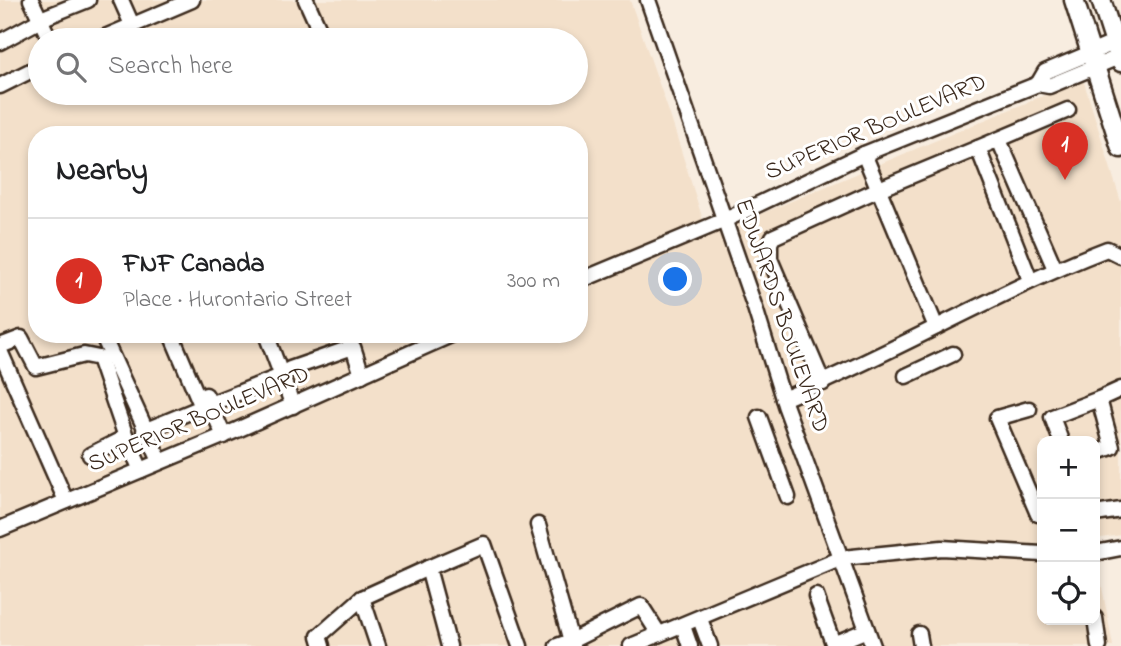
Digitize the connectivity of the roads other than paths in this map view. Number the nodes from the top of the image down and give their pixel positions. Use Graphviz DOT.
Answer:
graph roads {
  1 [pos="31,0"];
  2 [pos="88,0"];
  3 [pos="121,0"];
  4 [pos="192,0"];
  5 [pos="306,0"];
  6 [pos="648,0"];
  7 [pos="1074,0"];
  8 [pos="1101,0"];
  9 [pos="40,20"];
  10 [pos="133,27"];
  11 [pos="44,28"];
  12 [pos="319,28"];
  13 [pos="0,42"];
  14 [pos="1119,51"];
  15 [pos="1093,60"];
  16 [pos="28,71"];
  17 [pos="0,86"];
  18 [pos="1068,110"];
  19 [pos="999,140"];
  20 [pos="978,148"];
  21 [pos="1121,148"];
  22 [pos="864,154"];
  23 [pos="879,189"];
  24 [pos="725,220"];
  25 [pos="1121,258"];
  26 [pos="1055,269"];
  27 [pos="588,277"];
  28 [pos="1030,280"];
  29 [pos="936,327"];
  30 [pos="106,343"];
  31 [pos="174,343"];
  32 [pos="183,343"];
  33 [pos="269,343"];
  34 [pos="346,343"];
  35 [pos="351,343"];
  36 [pos="433,343"];
  37 [pos="0,345"];
  38 [pos="0,351"];
  39 [pos="953,354"];
  40 [pos="362,375"];
  41 [pos="281,376"];
  42 [pos="906,376"];
  43 [pos="823,383"];
  44 [pos="1121,389"];
  45 [pos="783,399"];
  46 [pos="1099,399"];
  47 [pos="206,406"];
  48 [pos="293,406"];
  49 [pos="1029,409"];
  50 [pos="759,417"];
  51 [pos="144,431"];
  52 [pos="1059,436"];
  53 [pos="126,437"];
  54 [pos="219,437"];
  55 [pos="1100,451"];
  56 [pos="90,455"];
  57 [pos="160,461"];
  58 [pos="141,470"];
  59 [pos="788,497"];
  60 [pos="65,501"];
  61 [pos="1037,509"];
  62 [pos="1121,510"];
  63 [pos="1100,513"];
  64 [pos="538,524"];
  65 [pos="0,529"];
  66 [pos="1121,548"];
  67 [pos="1100,552"];
  68 [pos="1037,554"];
  69 [pos="842,558"];
  70 [pos="428,568"];
  71 [pos="816,596"];
  72 [pos="362,598"];
  73 [pos="700,619"];
  74 [pos="1096,625"];
  75 [pos="683,626"];
  76 [pos="867,630"];
  77 [pos="659,634"];
  78 [pos="566,644"];
  79 [pos="639,644"];
  80 [pos="833,645"];
  81 [pos="322,646"];
  82 [pos="377,646"];
  83 [pos="449,646"];
  84 [pos="520,646"];
  85 [pos="690,646"];
  86 [pos="710,646"];
  87 [pos="873,646"];
  88 [pos="1099,646"];
  1 -- 9 [label="street"];
  2 -- 9 [label="street"];
  3 -- 10 [label="street"];
  4 -- 10 [label="street"];
  5 -- 12 [label="street"];
  6 -- 24 [label="street, EDWARDS BOULEVARD"];
  7 -- 15 [label="main road"];
  8 -- 14 [label="main road"];
  9 -- 11 [label="street"];
  9 -- 13 [label="street"];
  14 -- 15 [label="street, SUPERIOR BOULEVARD"];
  15 -- 21 [label="main road"];
  15 -- 22 [label="street, SUPERIOR BOULEVARD"];
  16 -- 17 [label="street"];
  18 -- 19 [label="street"];
  19 -- 20 [label="street"];
  19 -- 26 [label="street"];
  20 -- 23 [label="street"];
  20 -- 28 [label="street"];
  22 -- 23 [label="street"];
  22 -- 24 [label="street, SUPERIOR BOULEVARD"];
  23 -- 29 [label="street"];
  23 -- 43 [label="street"];
  24 -- 27 [label="street, SUPERIOR BOULEVARD"];
  24 -- 45 [label="street, EDWARDS BOULEVARD"];
  25 -- 26 [label="street"];
  26 -- 28 [label="street"];
  28 -- 29 [label="street"];
  29 -- 43 [label="street"];
  30 -- 51 [label="street"];
  31 -- 47 [label="street"];
  32 -- 47 [label="street"];
  33 -- 41 [label="street"];
  34 -- 41 [label="street"];
  35 -- 40 [label="street"];
  36 -- 40 [label="street, SUPERIOR BOULEVARD"];
  37 -- 53 [label="street"];
  38 -- 60 [label="street"];
  39 -- 42 [label="street"];
  40 -- 48 [label="street, SUPERIOR BOULEVARD"];
  41 -- 47 [label="street"];
  41 -- 48 [label="street"];
  43 -- 45 [label="street"];
  44 -- 46 [label="street"];
  45 -- 69 [label="street, EDWARDS BOULEVARD"];
  46 -- 52 [label="street"];
  46 -- 55 [label="street"];
  47 -- 51 [label="street"];
  47 -- 54 [label="street"];
  48 -- 54 [label="street, SUPERIOR BOULEVARD"];
  49 -- 61 [label="street"];
  50 -- 59 [label="street"];
  51 -- 57 [label="street"];
  53 -- 56 [label="street"];
  53 -- 58 [label="street"];
  54 -- 57 [label="street, SUPERIOR BOULEVARD"];
  57 -- 58 [label="street, SUPERIOR BOULEVARD"];
  58 -- 60 [label="street, SUPERIOR BOULEVARD"];
  60 -- 65 [label="street, SUPERIOR BOULEVARD"];
  62 -- 63 [label="street"];
  64 -- 78 [label="street"];
  66 -- 67 [label="street"];
  68 -- 69 [label="street"];
  69 -- 73 [label="street"];
  69 -- 76 [label="street, EDWARDS BOULEVARD"];
  70 -- 72 [label="street"];
  70 -- 83 [label="street"];
  70 -- 84 [label="street"];
  71 -- 80 [label="street"];
  72 -- 81 [label="street"];
  72 -- 82 [label="street"];
  73 -- 75 [label="street"];
  73 -- 86 [label="street"];
  74 -- 88 [label="street"];
  75 -- 77 [label="street"];
  75 -- 85 [label="street"];
  76 -- 80 [label="street"];
  76 -- 87 [label="street, EDWARDS BOULEVARD"];
  77 -- 78 [label="street"];
  77 -- 79 [label="street"];
}
